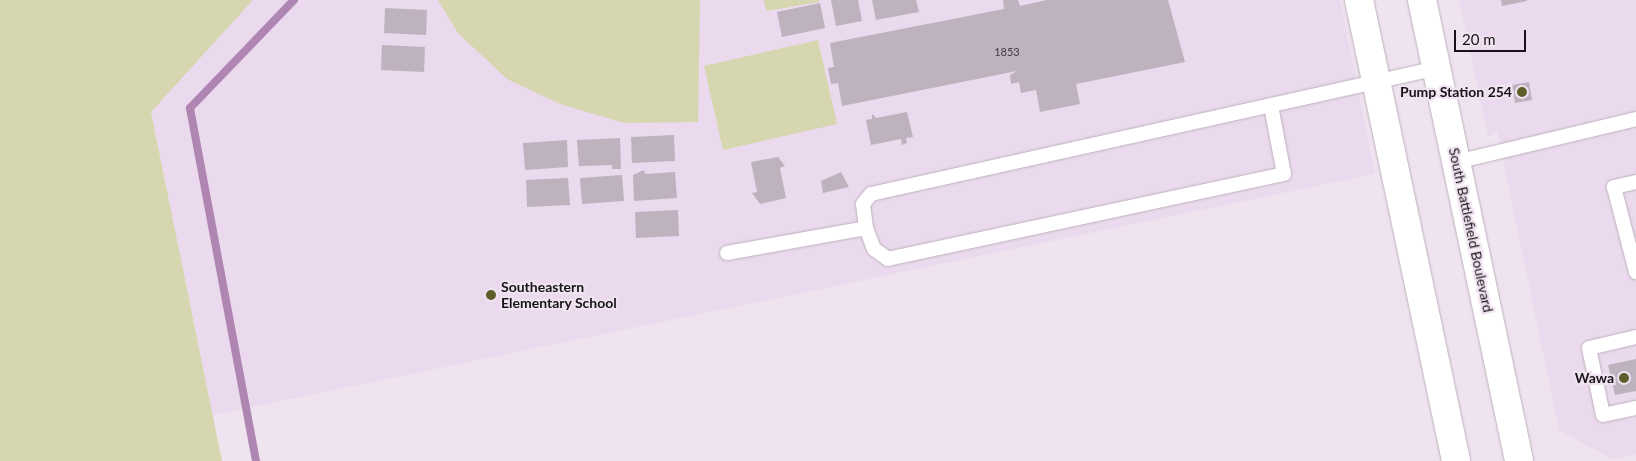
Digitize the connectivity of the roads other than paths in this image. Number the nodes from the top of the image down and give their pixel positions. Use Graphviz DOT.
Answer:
graph roads {
  1 [pos="1359,0"];
  2 [pos="1422,0"];
  3 [pos="1438,68"];
  4 [pos="1373,81"];
  5 [pos="1271,106"];
  6 [pos="1636,119"];
  7 [pos="1456,162"];
  8 [pos="1636,182"];
  9 [pos="866,228"];
  10 [pos="727,253"];
  11 [pos="1636,272"];
  12 [pos="1636,337"];
  13 [pos="1636,408"];
  14 [pos="1456,461"];
  15 [pos="1520,461"];
  1 -- 4 [label="highway"];
  2 -- 3 [label="highway, South Battlefield Boulevard"];
  3 -- 4 [label="lane"];
  3 -- 7 [label="highway, South Battlefield Boulevard"];
  4 -- 5 [label="lane"];
  4 -- 14 [label="highway"];
  5 -- 9 [label="lane"];
  5 -- 9 [label="lane"];
  6 -- 7 [label="lane"];
  7 -- 15 [label="highway, South Battlefield Boulevard"];
  8 -- 11 [label="lane"];
  9 -- 10 [label="lane"];
  12 -- 13 [label="lane"];
}
